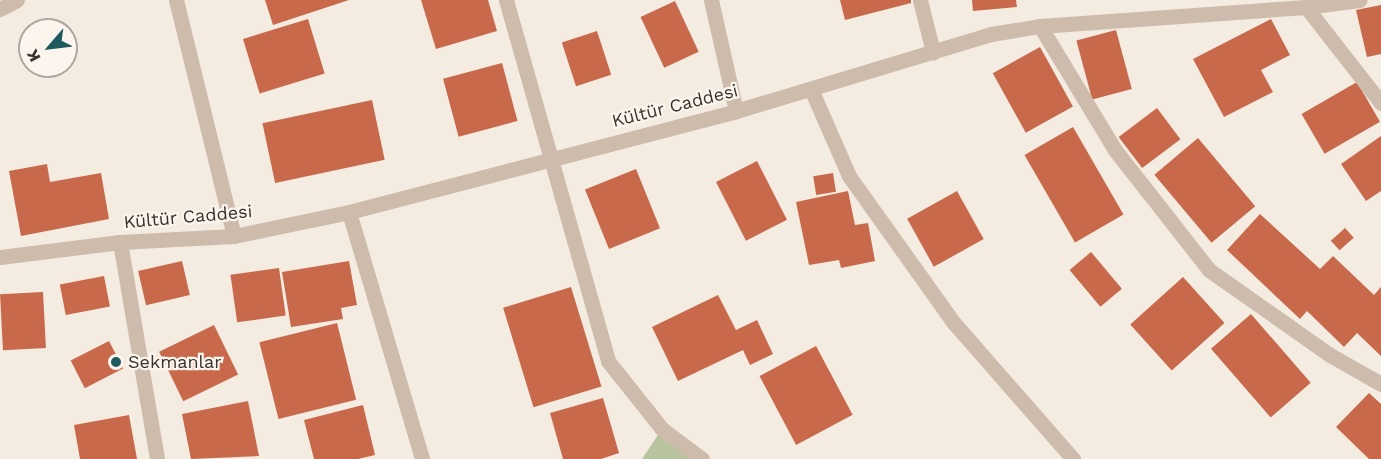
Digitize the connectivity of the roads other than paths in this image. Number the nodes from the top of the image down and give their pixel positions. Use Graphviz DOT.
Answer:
graph roads {
  1 [pos="16,0"];
  2 [pos="176,0"];
  3 [pos="506,0"];
  4 [pos="711,0"];
  5 [pos="920,0"];
  6 [pos="1360,0"];
  7 [pos="1306,8"];
  8 [pos="0,9"];
  9 [pos="1040,26"];
  10 [pos="933,52"];
  11 [pos="811,89"];
  12 [pos="1381,103"];
  13 [pos="736,111"];
  14 [pos="549,158"];
  15 [pos="349,212"];
  16 [pos="234,236"];
  17 [pos="120,242"];
  18 [pos="0,257"];
  19 [pos="1381,384"];
  20 [pos="157,459"];
  21 [pos="422,459"];
  22 [pos="702,459"];
  23 [pos="1073,459"];
  1 -- 8 [label="street"];
  2 -- 16 [label="street"];
  3 -- 14 [label="street"];
  4 -- 13 [label="street"];
  5 -- 10 [label="street"];
  6 -- 7 [label="street, Kültür Caddesi"];
  7 -- 9 [label="street, Kültür Caddesi"];
  7 -- 12 [label="street"];
  9 -- 10 [label="street, Kültür Caddesi"];
  9 -- 19 [label="street"];
  10 -- 11 [label="street, Kültür Caddesi"];
  11 -- 13 [label="street, Kültür Caddesi"];
  11 -- 23 [label="street"];
  13 -- 14 [label="street, Kültür Caddesi"];
  14 -- 15 [label="street, Kültür Caddesi"];
  14 -- 22 [label="street"];
  15 -- 16 [label="street, Kültür Caddesi"];
  15 -- 21 [label="street"];
  16 -- 17 [label="street, Kültür Caddesi"];
  17 -- 18 [label="street, Kültür Caddesi"];
  17 -- 20 [label="street"];
}
